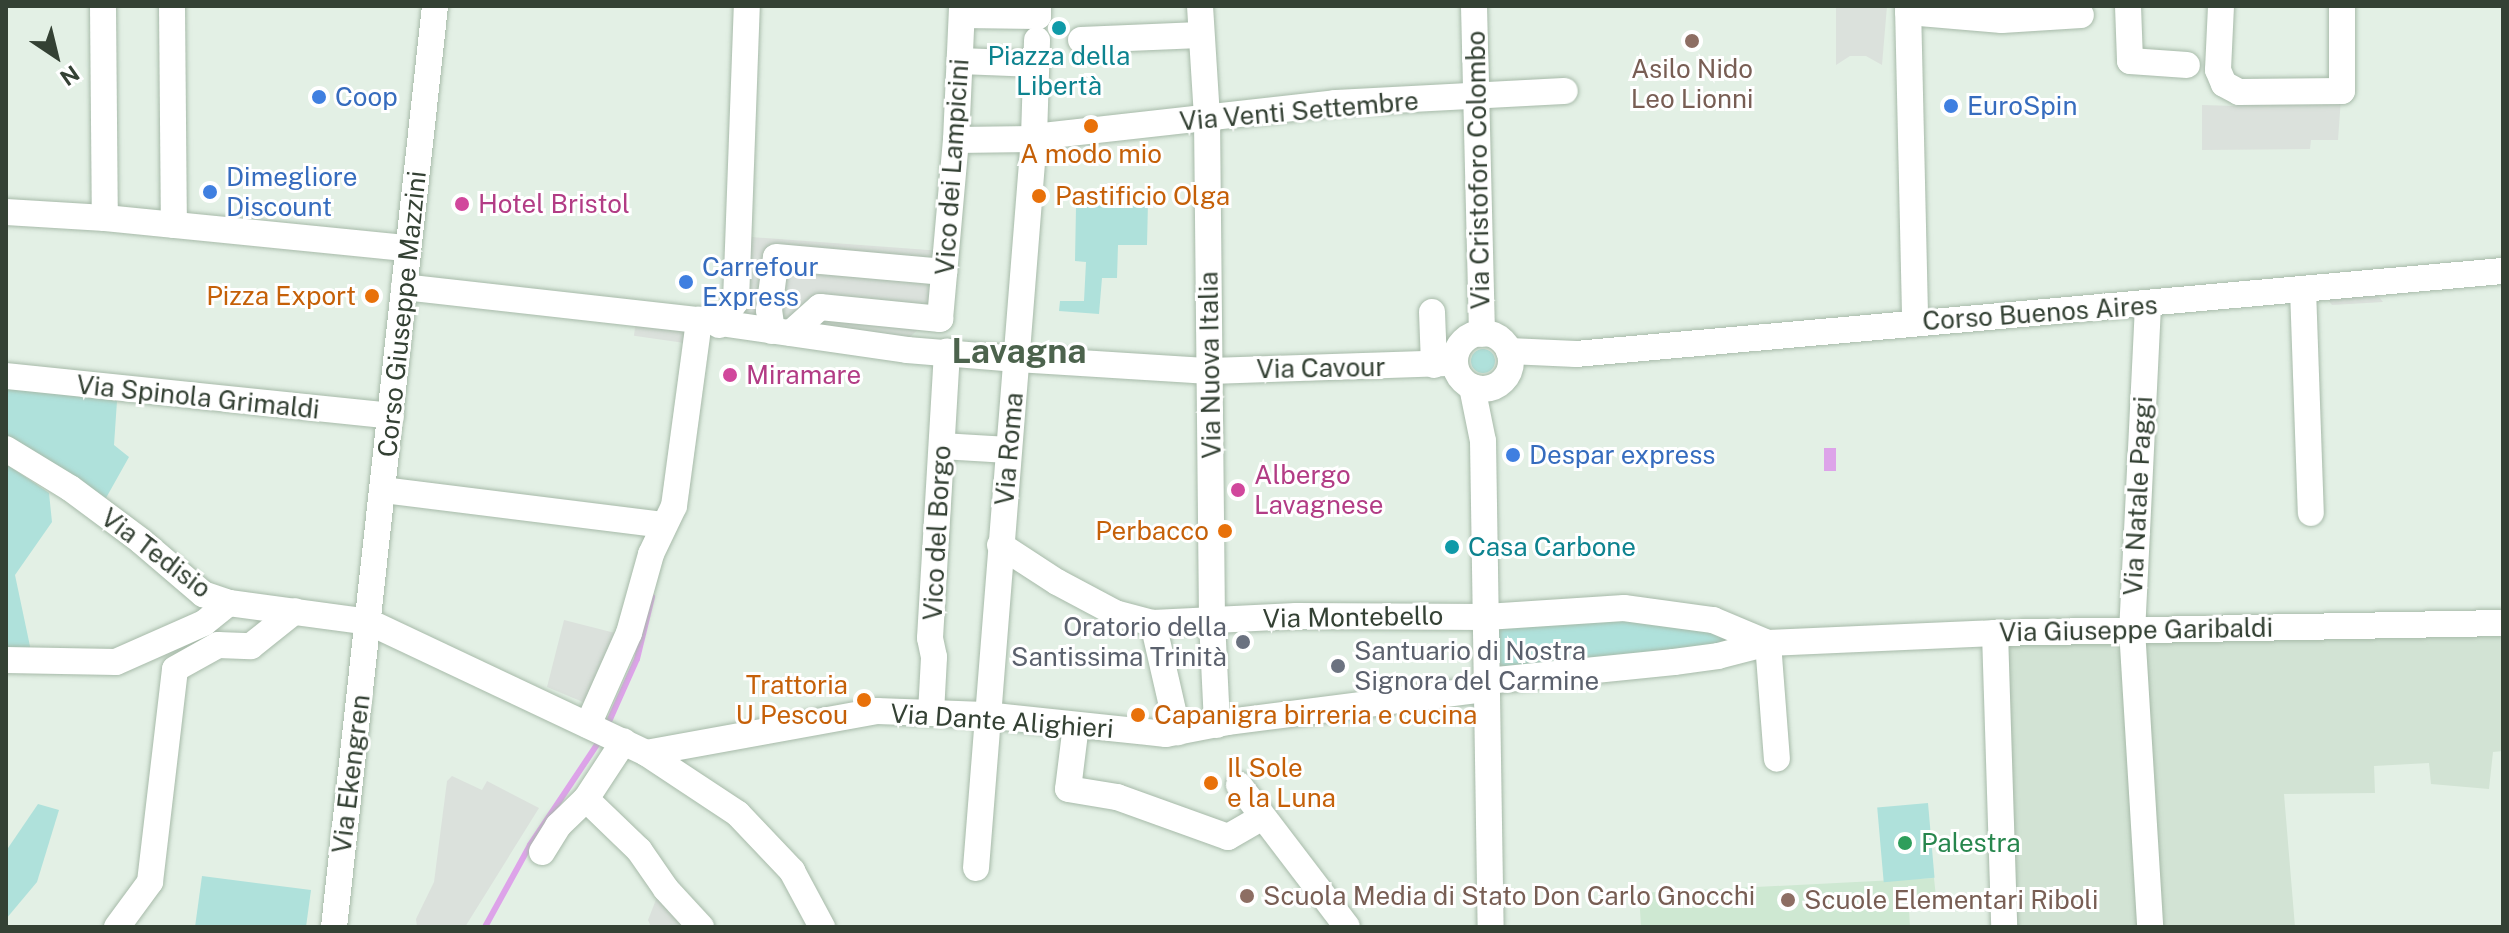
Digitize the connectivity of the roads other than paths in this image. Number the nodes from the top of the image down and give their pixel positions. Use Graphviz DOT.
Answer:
graph roads {
  1 [pos="103,6"];
  2 [pos="172,6"];
  3 [pos="435,6"];
  4 [pos="747,6"];
  5 [pos="1200,6"];
  6 [pos="1474,6"];
  7 [pos="2128,6"];
  8 [pos="2221,6"];
  9 [pos="2342,6"];
  10 [pos="1908,9"];
  11 [pos="962,10"];
  12 [pos="2081,15"];
  13 [pos="1037,32"];
  14 [pos="1200,35"];
  15 [pos="1081,40"];
  16 [pos="960,61"];
  17 [pos="2187,65"];
  18 [pos="1565,91"];
  19 [pos="1475,96"];
  20 [pos="1207,118"];
  21 [pos="1034,138"];
  22 [pos="956,140"];
  23 [pos="6,212"];
  24 [pos="105,218"];
  25 [pos="174,225"];
  26 [pos="408,248"];
  27 [pos="2503,271"];
  28 [pos="944,272"];
  29 [pos="404,287"];
  30 [pos="2303,289"];
  31 [pos="2148,306"];
  32 [pos="1432,312"];
  33 [pos="709,322"];
  34 [pos="1915,323"];
  35 [pos="783,324"];
  36 [pos="1482,334"];
  37 [pos="1509,351"];
  38 [pos="947,352"];
  39 [pos="1576,354"];
  40 [pos="1017,359"];
  41 [pos="1444,364"];
  42 [pos="1210,371"];
  43 [pos="6,376"];
  44 [pos="1490,384"];
  45 [pos="391,416"];
  46 [pos="942,446"];
  47 [pos="6,449"];
  48 [pos="1008,450"];
  49 [pos="383,490"];
  50 [pos="2311,513"];
  51 [pos="664,525"];
  52 [pos="1000,545"];
  53 [pos="229,603"];
  54 [pos="295,611"];
  55 [pos="1486,617"];
  56 [pos="1212,621"];
  57 [pos="369,622"];
  58 [pos="1153,623"];
  59 [pos="2503,623"];
  60 [pos="2132,629"];
  61 [pos="1995,633"];
  62 [pos="1768,643"];
  63 [pos="6,660"];
  64 [pos="1487,685"];
  65 [pos="931,713"];
  66 [pos="985,715"];
  67 [pos="1076,725"];
  68 [pos="1217,725"];
  69 [pos="1178,732"];
  70 [pos="614,737"];
  71 [pos="1777,759"];
  72 [pos="1239,785"];
  73 [pos="586,799"];
  74 [pos="1261,818"];
  75 [pos="542,852"];
  76 [pos="976,868"];
  77 [pos="117,927"];
  78 [pos="334,927"];
  79 [pos="701,927"];
  80 [pos="822,927"];
  81 [pos="1347,927"];
  82 [pos="1491,927"];
  83 [pos="2004,927"];
  84 [pos="2150,927"];
  1 -- 24 [label="street"];
  2 -- 25 [label="street"];
  3 -- 26 [label="street, Corso Giuseppe Mazzini"];
  4 -- 33 [label="street"];
  5 -- 14 [label="street, Via Nuova Italia"];
  6 -- 19 [label="street, Via Cristoforo Colombo"];
  7 -- 17 [label="street"];
  8 -- 9 [label="street"];
  10 -- 12 [label="street"];
  10 -- 34 [label="street"];
  11 -- 13 [label="street"];
  11 -- 16 [label="street, Vico dei Lampicini"];
  13 -- 16 [label="street"];
  13 -- 21 [label="street, Via Roma"];
  14 -- 15 [label="street"];
  14 -- 20 [label="street, Via Nuova Italia"];
  16 -- 22 [label="street, Vico dei Lampicini"];
  18 -- 19 [label="street, Via Venti Settembre"];
  19 -- 20 [label="street, Via Venti Settembre"];
  19 -- 36 [label="street, Via Cristoforo Colombo"];
  20 -- 21 [label="street, Via Venti Settembre"];
  20 -- 42 [label="street, Via Nuova Italia"];
  21 -- 22 [label="street, Via Venti Settembre"];
  21 -- 40 [label="street, Via Roma"];
  22 -- 28 [label="street, Vico dei Lampicini"];
  23 -- 24 [label="street"];
  24 -- 25 [label="street"];
  25 -- 26 [label="street"];
  26 -- 29 [label="street, Corso Giuseppe Mazzini"];
  27 -- 30 [label="street, Corso Buenos Aires"];
  28 -- 35 [label="street, Vico dei Lampicini"];
  28 -- 35 [label="street"];
  29 -- 33 [label="street, Via Cavour"];
  29 -- 45 [label="street, Corso Giuseppe Mazzini"];
  30 -- 31 [label="street, Corso Buenos Aires"];
  30 -- 50 [label="street"];
  31 -- 34 [label="street, Corso Buenos Aires"];
  31 -- 60 [label="street, Via Natale Paggi"];
  32 -- 41 [label="street"];
  33 -- 35 [label="street, Via Cavour"];
  33 -- 51 [label="street"];
  34 -- 39 [label="street, Corso Buenos Aires"];
  35 -- 38 [label="street, Via Cavour"];
  36 -- 37 [label="street"];
  36 -- 41 [label="street"];
  37 -- 39 [label="street, Corso Buenos Aires"];
  37 -- 44 [label="street"];
  38 -- 40 [label="street, Via Cavour"];
  38 -- 46 [label="street, Vico del Borgo"];
  39 -- 44 [label="street, Corso Buenos Aires"];
  40 -- 42 [label="street, Via Cavour"];
  40 -- 48 [label="street, Via Roma"];
  41 -- 42 [label="street, Via Cavour"];
  41 -- 44 [label="street"];
  42 -- 56 [label="street, Via Nuova Italia"];
  43 -- 45 [label="street, Via Spinola Grimaldi"];
  44 -- 55 [label="street"];
  45 -- 49 [label="street, Corso Giuseppe Mazzini"];
  46 -- 48 [label="street"];
  46 -- 65 [label="street, Vico del Borgo"];
  47 -- 53 [label="street, Via Tedisio"];
  48 -- 52 [label="street, Via Roma"];
  49 -- 51 [label="street"];
  49 -- 57 [label="street, Corso Giuseppe Mazzini"];
  51 -- 70 [label="street"];
  52 -- 58 [label="street, Via Montebello"];
  52 -- 66 [label="street, Via Roma"];
  53 -- 54 [label="street, Via Tedisio"];
  53 -- 63 [label="street"];
  54 -- 57 [label="street, Via Tedisio"];
  54 -- 77 [label="street"];
  55 -- 56 [label="street, Via Montebello"];
  55 -- 62 [label="street, Via Montebello"];
  55 -- 64 [label="street"];
  56 -- 58 [label="street, Via Montebello"];
  56 -- 68 [label="street, Via Nuova Italia"];
  57 -- 70 [label="street, Via Tedisio"];
  57 -- 78 [label="street, Via Ekengren"];
  58 -- 69 [label="street"];
  59 -- 60 [label="street, Via Giuseppe Garibaldi"];
  60 -- 61 [label="street, Via Giuseppe Garibaldi"];
  60 -- 84 [label="street, Via Natale Paggi"];
  61 -- 62 [label="street, Via Giuseppe Garibaldi"];
  61 -- 83 [label="street"];
  62 -- 64 [label="street, Via Dante Alighieri"];
  62 -- 71 [label="street"];
  64 -- 68 [label="street, Via Dante Alighieri"];
  64 -- 82 [label="street"];
  65 -- 66 [label="street, Via Dante Alighieri"];
  65 -- 70 [label="street, Via Dante Alighieri"];
  66 -- 67 [label="street, Via Dante Alighieri"];
  66 -- 76 [label="street, Via Roma"];
  67 -- 69 [label="street, Via Dante Alighieri"];
  67 -- 74 [label="street"];
  68 -- 69 [label="street, Via Dante Alighieri"];
  70 -- 73 [label="street"];
  70 -- 80 [label="street, Via Tedisio"];
  72 -- 74 [label="street"];
  73 -- 75 [label="street"];
  73 -- 79 [label="street"];
  74 -- 81 [label="street"];
}
